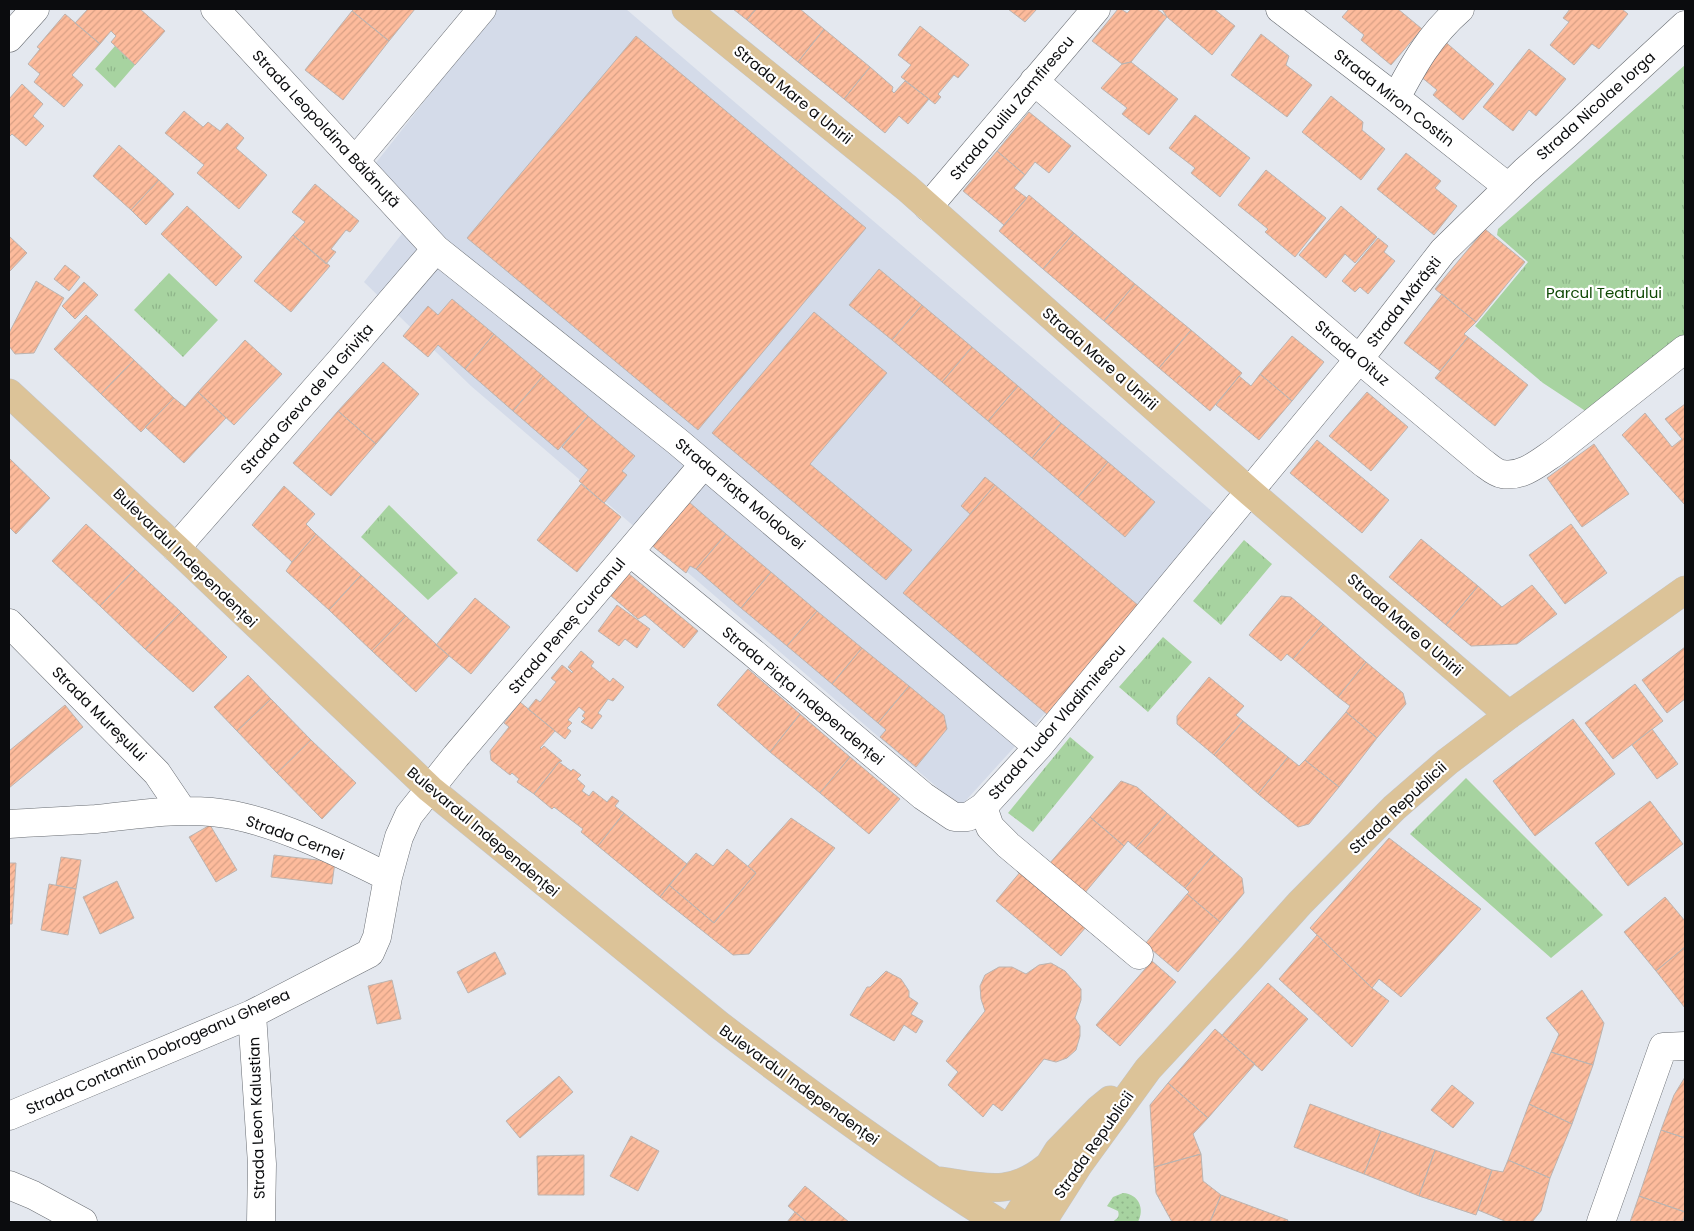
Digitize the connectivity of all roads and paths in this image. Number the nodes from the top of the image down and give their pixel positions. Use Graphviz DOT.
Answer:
graph roads {
  1 [pos="35,9"];
  2 [pos="215,9"];
  3 [pos="482,9"];
  4 [pos="686,9"];
  5 [pos="1096,9"];
  6 [pos="1280,9"];
  7 [pos="1460,9"];
  8 [pos="1685,25"];
  9 [pos="9,38"];
  10 [pos="1034,81"];
  11 [pos="1396,98"];
  12 [pos="355,161"];
  13 [pos="1508,188"];
  14 [pos="928,207"];
  15 [pos="436,248"];
  16 [pos="1685,349"];
  17 [pos="1359,360"];
  18 [pos="9,393"];
  19 [pos="704,464"];
  20 [pos="1250,492"];
  21 [pos="176,548"];
  22 [pos="630,552"];
  23 [pos="1685,590"];
  24 [pos="9,623"];
  25 [pos="1509,715"];
  26 [pos="1038,747"];
  27 [pos="430,789"];
  28 [pos="983,807"];
  29 [pos="182,810"];
  30 [pos="9,824"];
  31 [pos="388,877"];
  32 [pos="1139,955"];
  33 [pos="252,1014"];
  34 [pos="1674,1047"];
  35 [pos="9,1116"];
  36 [pos="1062,1168"];
  37 [pos="932,1180"];
  38 [pos="9,1185"];
  39 [pos="83,1222"];
  40 [pos="261,1222"];
  41 [pos="998,1222"];
  42 [pos="1014,1222"];
  43 [pos="1042,1222"];
  44 [pos="1066,1222"];
  45 [pos="1601,1222"];
  1 -- 9 [label="street"];
  2 -- 12 [label="street, Strada Leopoldina Bălănuță"];
  3 -- 12 [label="street"];
  4 -- 14 [label="main road, Strada Mare a Unirii"];
  5 -- 10 [label="street, Strada Duiliu Zamfirescu"];
  6 -- 11 [label="street, Strada Miron Costin"];
  7 -- 11 [label="street"];
  8 -- 13 [label="street, Strada Nicolae Iorga"];
  10 -- 14 [label="street, Strada Duiliu Zamfirescu"];
  10 -- 17 [label="street, Strada Oituz"];
  11 -- 13 [label="street, Strada Miron Costin"];
  12 -- 15 [label="street, Strada Leopoldina Bălănuță"];
  13 -- 17 [label="street, Strada Mărăști"];
  14 -- 20 [label="main road, Strada Mare a Unirii"];
  15 -- 19 [label="street, Strada Piața Moldovei"];
  15 -- 21 [label="street, Strada Greva de la Grivița"];
  16 -- 17 [label="street, Strada Oituz"];
  17 -- 20 [label="street, Strada Mărăști"];
  18 -- 21 [label="main road, Bulevardul Independenței"];
  19 -- 22 [label="street, Strada Peneș Curcanul"];
  19 -- 26 [label="street, Strada Piața Moldovei"];
  20 -- 25 [label="main road, Strada Mare a Unirii"];
  20 -- 26 [label="street, Strada Tudor Vladimirescu"];
  21 -- 27 [label="main road, Bulevardul Independenței"];
  22 -- 27 [label="street, Strada Peneș Curcanul"];
  22 -- 28 [label="street, Strada Piața Independenței"];
  23 -- 25 [label="main road, Strada Republicii"];
  24 -- 29 [label="street, Strada Mureșului"];
  25 -- 36 [label="main road, Strada Republicii"];
  26 -- 28 [label="street, Strada Tudor Vladimirescu"];
  27 -- 31 [label="street"];
  27 -- 37 [label="main road, Bulevardul Independenței"];
  28 -- 32 [label="street, Strada Tudor Vladimirescu"];
  29 -- 30 [label="street, Strada Cernei"];
  29 -- 31 [label="street, Strada Cernei"];
  31 -- 33 [label="street, Strada Contantin Dobrogeanu Gherea"];
  33 -- 35 [label="street, Strada Contantin Dobrogeanu Gherea"];
  33 -- 40 [label="street, Strada Leon Kalustian"];
  34 -- 45 [label="street"];
  36 -- 37 [label="main road"];
  36 -- 42 [label="main road, Strada Republicii"];
  36 -- 43 [label="main road, Strada Republicii"];
  36 -- 44 [label="main road"];
  37 -- 41 [label="main road, Bulevardul Independenței"];
  38 -- 39 [label="street"];
}
